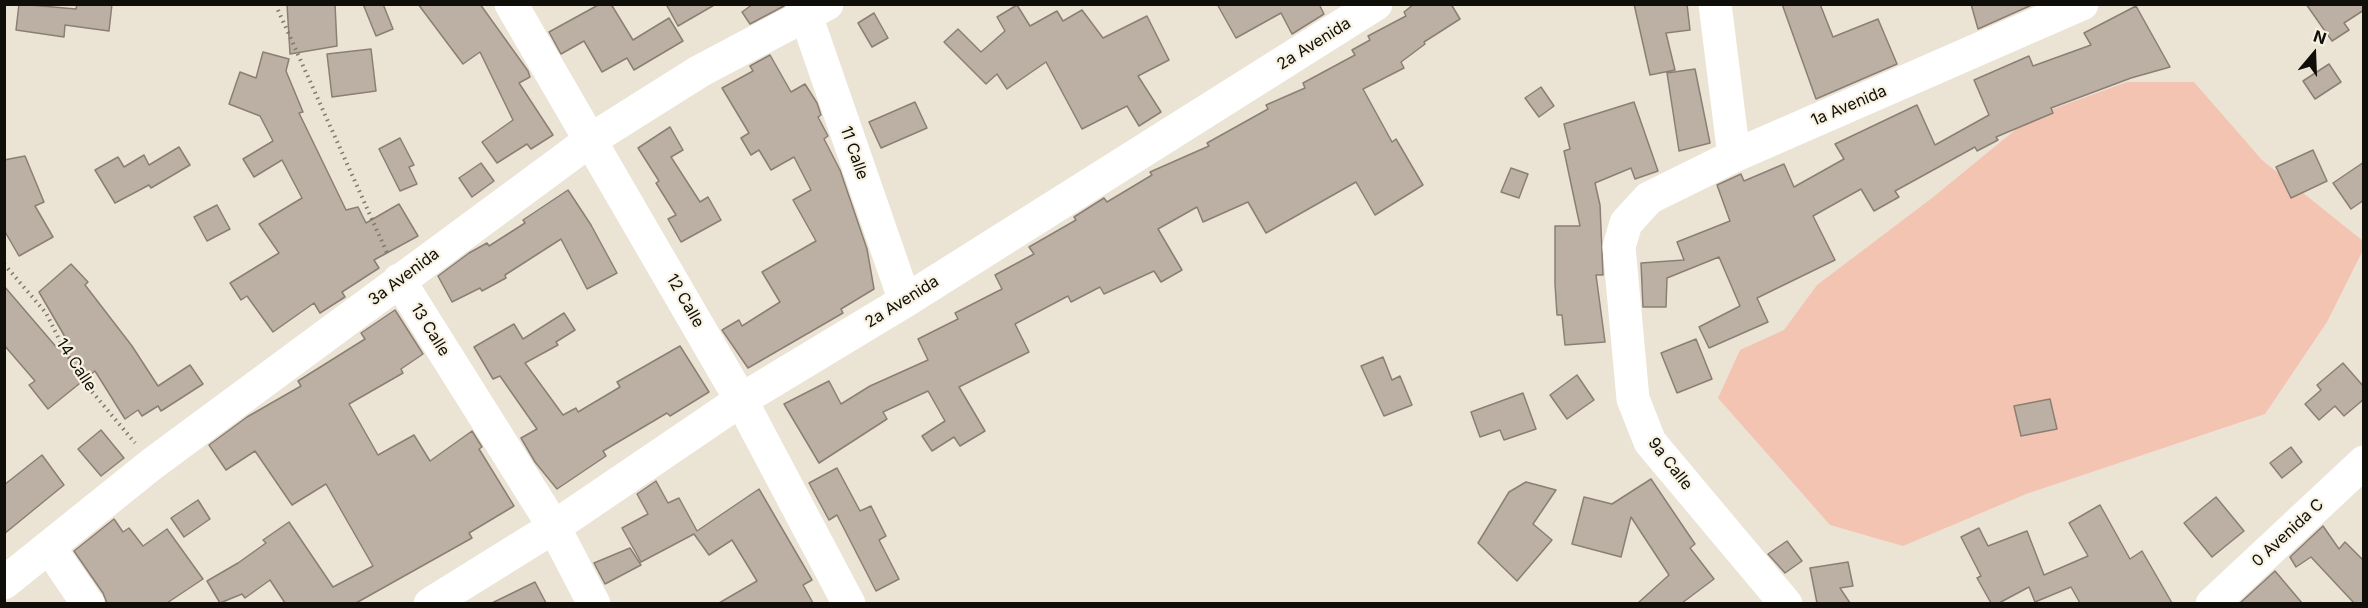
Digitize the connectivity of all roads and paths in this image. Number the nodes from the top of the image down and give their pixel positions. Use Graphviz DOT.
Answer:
graph roads {
  1 [pos="511,4"];
  2 [pos="1376,4"];
  3 [pos="1715,4"];
  4 [pos="2082,4"];
  5 [pos="812,8"];
  6 [pos="279,10"];
  7 [pos="592,139"];
  8 [pos="1734,156"];
  9 [pos="1626,223"];
  10 [pos="4,264"];
  11 [pos="399,280"];
  12 [pos="905,301"];
  13 [pos="741,400"];
  14 [pos="152,464"];
  15 [pos="2360,474"];
  16 [pos="554,527"];
  17 [pos="49,547"];
  18 [pos="4,583"];
  19 [pos="88,603"];
  20 [pos="430,603"];
  21 [pos="594,603"];
  22 [pos="849,603"];
  23 [pos="1786,603"];
  24 [pos="2212,603"];
  1 -- 7 [label="street, 12 Calle"];
  2 -- 12 [label="street, 2a Avenida"];
  3 -- 8 [label="street"];
  4 -- 8 [label="street, 1a Avenida"];
  5 -- 7 [label="street, 3a Avenida"];
  5 -- 12 [label="street, 11 Calle"];
  6 -- 11 [label="path"];
  7 -- 11 [label="street, 3a Avenida"];
  7 -- 13 [label="street, 12 Calle"];
  8 -- 9 [label="street, 1a Avenida"];
  9 -- 23 [label="street, 9a Calle"];
  10 -- 14 [label="path, 14 Calle"];
  11 -- 14 [label="street, 3a Avenida"];
  11 -- 16 [label="street, 13 Calle"];
  12 -- 13 [label="street, 2a Avenida"];
  13 -- 16 [label="street, 2a Avenida"];
  13 -- 22 [label="street, 12 Calle"];
  14 -- 17 [label="street, 3a Avenida"];
  15 -- 24 [label="street, 0 Avenida C"];
  16 -- 20 [label="street, 2a Avenida"];
  16 -- 21 [label="street, 13 Calle"];
  17 -- 18 [label="street, 3a Avenida"];
  17 -- 19 [label="street"];
}
